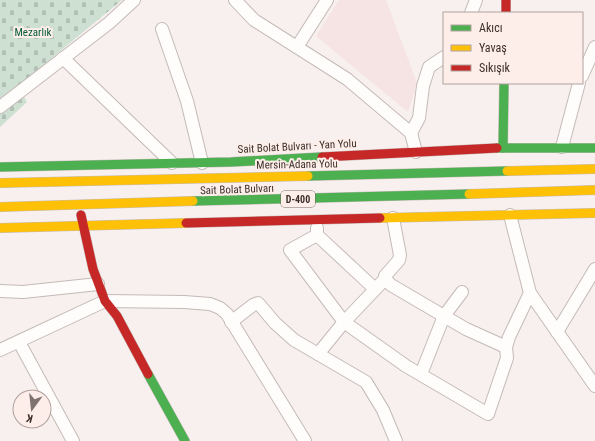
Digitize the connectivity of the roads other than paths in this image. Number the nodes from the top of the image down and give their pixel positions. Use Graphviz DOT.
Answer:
graph roads {
  1 [pos="134,0"];
  2 [pos="235,0"];
  3 [pos="327,0"];
  4 [pos="476,0"];
  5 [pos="506,0"];
  6 [pos="471,12"];
  7 [pos="506,12"];
  8 [pos="162,29"];
  9 [pos="595,47"];
  10 [pos="297,48"];
  11 [pos="63,58"];
  12 [pos="443,58"];
  13 [pos="583,74"];
  14 [pos="504,84"];
  15 [pos="579,84"];
  16 [pos="0,107"];
  17 [pos="412,133"];
  18 [pos="562,147"];
  19 [pos="502,148"];
  20 [pos="595,148"];
  21 [pos="416,152"];
  22 [pos="172,163"];
  23 [pos="202,163"];
  24 [pos="0,167"];
  25 [pos="595,169"];
  26 [pos="0,183"];
  27 [pos="595,190"];
  28 [pos="80,206"];
  29 [pos="0,208"];
  30 [pos="595,213"];
  31 [pos="510,215"];
  32 [pos="392,218"];
  33 [pos="317,220"];
  34 [pos="83,226"];
  35 [pos="0,228"];
  36 [pos="317,235"];
  37 [pos="595,269"];
  38 [pos="385,279"];
  39 [pos="98,284"];
  40 [pos="375,289"];
  41 [pos="0,291"];
  42 [pos="462,292"];
  43 [pos="530,294"];
  44 [pos="105,301"];
  45 [pos="444,316"];
  46 [pos="231,322"];
  47 [pos="344,322"];
  48 [pos="558,332"];
  49 [pos="19,342"];
  50 [pos="506,347"];
  51 [pos="0,350"];
  52 [pos="318,354"];
  53 [pos="420,374"];
  54 [pos="595,386"];
  55 [pos="73,441"];
  56 [pos="185,441"];
  57 [pos="305,441"];
  58 [pos="396,441"];
  1 -- 11 [label="street"];
  2 -- 10 [label="street"];
  3 -- 10 [label="street"];
  4 -- 6 [label="street"];
  5 -- 7 [label="main road"];
  8 -- 23 [label="street"];
  9 -- 13 [label="street"];
  10 -- 17 [label="street"];
  11 -- 16 [label="street"];
  11 -- 22 [label="street"];
  12 -- 17 [label="street"];
  14 -- 19 [label="main road"];
  15 -- 18 [label="street"];
  17 -- 21 [label="street"];
  18 -- 19 [label="main road, Sait Bolat Bulvarı - Yan Yolu"];
  18 -- 20 [label="main road, Sait Bolat Bulvarı - Yan Yolu"];
  19 -- 21 [label="main road, Sait Bolat Bulvarı - Yan Yolu"];
  21 -- 23 [label="main road, Sait Bolat Bulvarı - Yan Yolu"];
  22 -- 23 [label="main road, Sait Bolat Bulvarı - Yan Yolu"];
  22 -- 24 [label="main road, Sait Bolat Bulvarı - Yan Yolu"];
  25 -- 26 [label="main road, Mersin-Adana Yolu / D-400"];
  27 -- 28 [label="main road, Sait Bolat Bulvarı / D-400"];
  28 -- 29 [label="main road, Sait Bolat Bulvarı / D-400"];
  28 -- 34 [label="main road"];
  30 -- 31 [label="main road"];
  31 -- 32 [label="main road"];
  31 -- 43 [label="street"];
  32 -- 33 [label="main road"];
  32 -- 38 [label="street"];
  33 -- 34 [label="main road"];
  33 -- 36 [label="street"];
  34 -- 35 [label="main road"];
  34 -- 39 [label="main road"];
  36 -- 40 [label="street"];
  36 -- 47 [label="street"];
  37 -- 48 [label="street"];
  38 -- 40 [label="street"];
  38 -- 45 [label="street"];
  39 -- 41 [label="street"];
  39 -- 44 [label="main road"];
  40 -- 47 [label="street"];
  42 -- 45 [label="street"];
  43 -- 48 [label="street"];
  43 -- 50 [label="street"];
  44 -- 46 [label="street"];
  44 -- 49 [label="street"];
  44 -- 56 [label="main road"];
  45 -- 50 [label="street"];
  45 -- 53 [label="street"];
  46 -- 52 [label="street"];
  46 -- 57 [label="street"];
  47 -- 52 [label="street"];
  47 -- 53 [label="street"];
  48 -- 54 [label="street"];
  49 -- 51 [label="street"];
  49 -- 55 [label="street"];
  50 -- 53 [label="street"];
  52 -- 58 [label="street"];
}
